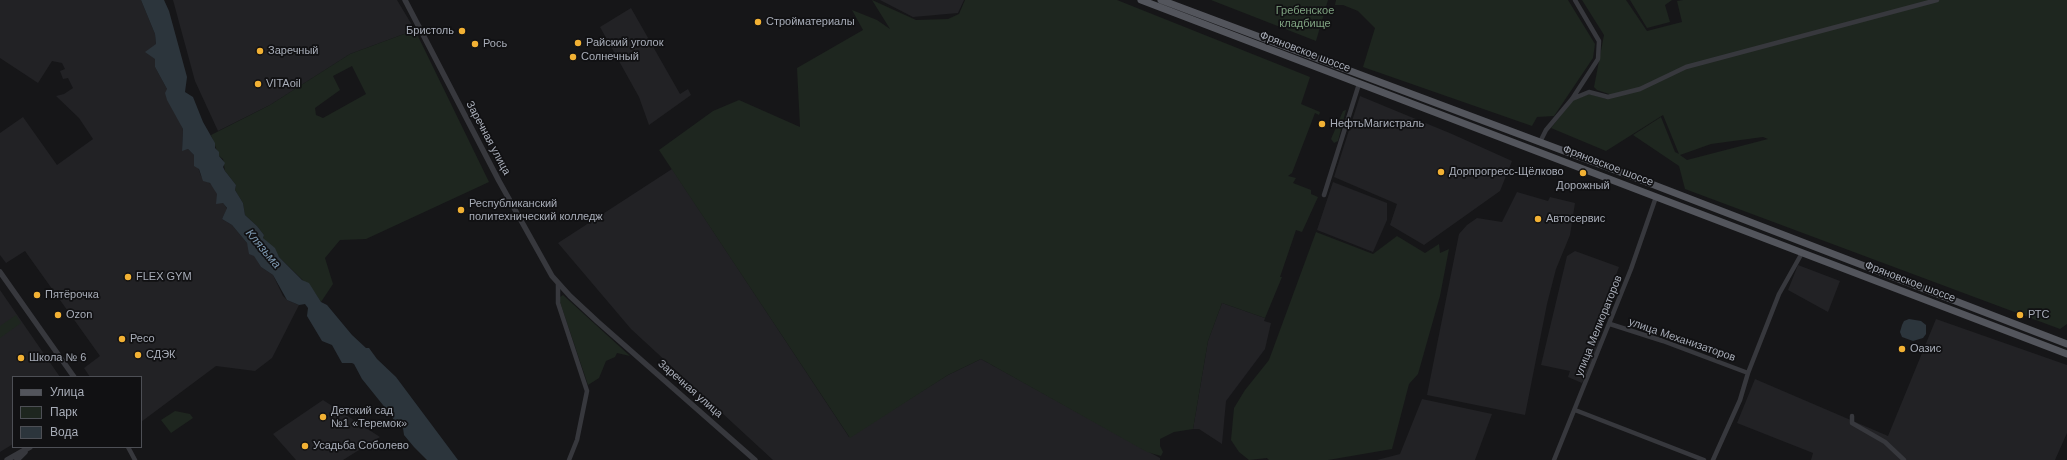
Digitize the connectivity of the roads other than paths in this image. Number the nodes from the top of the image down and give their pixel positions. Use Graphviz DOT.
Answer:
graph roads {
  1 [pos="405,0"];
  2 [pos="1140,0"];
  3 [pos="1161,0"];
  4 [pos="1575,0"];
  5 [pos="1936,0"];
  6 [pos="1359,84"];
  7 [pos="1572,99"];
  8 [pos="1540,142"];
  9 [pos="1324,195"];
  10 [pos="1656,197"];
  11 [pos="1802,253"];
  12 [pos="0,272"];
  13 [pos="558,283"];
  14 [pos="1610,324"];
  15 [pos="2067,344"];
  16 [pos="2067,354"];
  17 [pos="1748,373"];
  18 [pos="73,376"];
  19 [pos="1575,410"];
  20 [pos="1852,416"];
  21 [pos="28,448"];
  22 [pos="29,448"];
  23 [pos="129,448"];
  24 [pos="7,460"];
  25 [pos="17,460"];
  26 [pos="135,460"];
  27 [pos="569,460"];
  28 [pos="755,460"];
  29 [pos="1554,460"];
  30 [pos="1704,460"];
  31 [pos="1713,460"];
  32 [pos="1904,460"];
  1 -- 13 [label="street, Заречная улица"];
  2 -- 6 [label="main road, Фряновское шоссе"];
  3 -- 8 [label="main road, Фряновское шоссе"];
  4 -- 7 [label="street"];
  5 -- 7 [label="street"];
  6 -- 9 [label="street"];
  6 -- 10 [label="main road, Фряновское шоссе"];
  7 -- 8 [label="street"];
  8 -- 15 [label="main road, Фряновское шоссе"];
  10 -- 11 [label="main road, Фряновское шоссе"];
  10 -- 14 [label="street, улица Мелиораторов"];
  11 -- 16 [label="main road, Фряновское шоссе"];
  11 -- 17 [label="street"];
  12 -- 18 [label="street"];
  13 -- 27 [label="street"];
  13 -- 28 [label="street, Заречная улица"];
  14 -- 17 [label="street, улица Механизаторов"];
  14 -- 19 [label="street, улица Мелиораторов"];
  17 -- 31 [label="street"];
  19 -- 29 [label="street, улица Мелиораторов"];
  19 -- 30 [label="street"];
  20 -- 32 [label="street"];
  21 -- 24 [label="street"];
  22 -- 25 [label="street"];
  23 -- 26 [label="street"];
}
